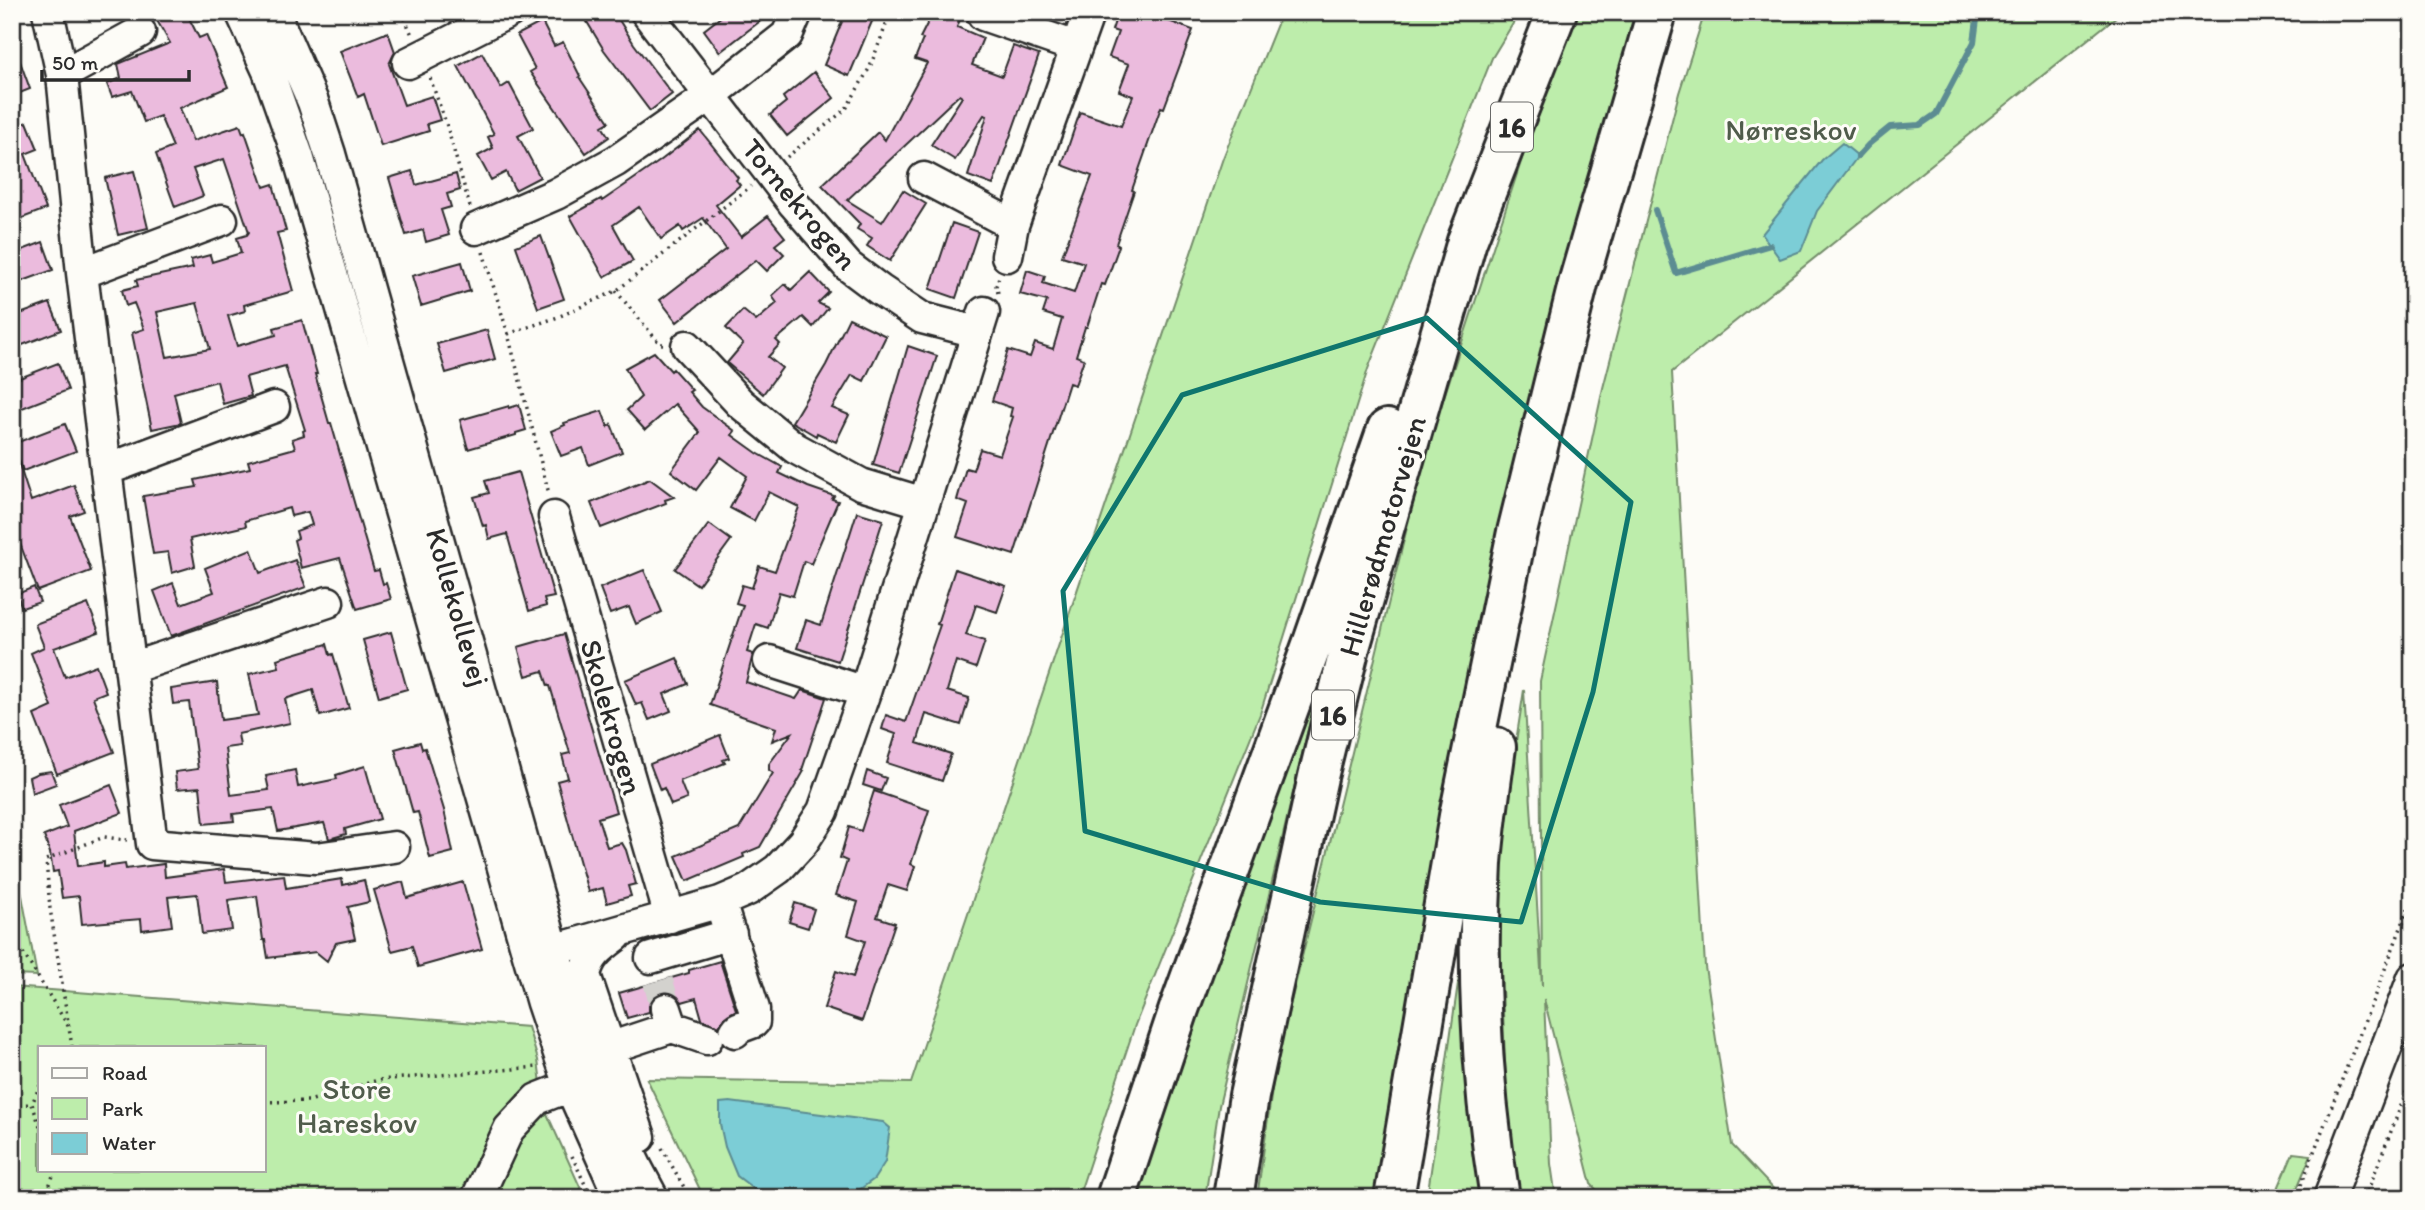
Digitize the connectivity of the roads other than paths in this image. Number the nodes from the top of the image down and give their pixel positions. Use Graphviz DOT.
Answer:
graph roads {
  1 [pos="48,12"];
  2 [pos="241,12"];
  3 [pos="274,12"];
  4 [pos="509,12"];
  5 [pos="646,12"];
  6 [pos="797,12"];
  7 [pos="1089,12"];
  8 [pos="1557,12"];
  9 [pos="1657,12"];
  10 [pos="984,15"];
  11 [pos="140,32"];
  12 [pos="1076,47"];
  13 [pos="415,60"];
  14 [pos="62,75"];
  15 [pos="711,95"];
  16 [pos="924,178"];
  17 [pos="222,220"];
  18 [pos="1013,225"];
  19 [pos="476,229"];
  20 [pos="1467,241"];
  21 [pos="1007,256"];
  22 [pos="82,273"];
  23 [pos="687,346"];
  24 [pos="274,407"];
  25 [pos="106,470"];
  26 [pos="924,503"];
  27 [pos="554,517"];
  28 [pos="1517,532"];
  29 [pos="328,601"];
  30 [pos="769,660"];
  31 [pos="131,668"];
  32 [pos="865,692"];
  33 [pos="394,847"];
  34 [pos="720,902"];
  35 [pos="670,916"];
  36 [pos="633,927"];
  37 [pos="731,934"];
  38 [pos="541,953"];
  39 [pos="2413,978"];
  40 [pos="609,1048"];
  41 [pos="570,1086"];
  42 [pos="477,1198"];
  43 [pos="620,1198"];
  44 [pos="656,1198"];
  45 [pos="1116,1198"];
  46 [pos="1233,1198"];
  47 [pos="1394,1198"];
  48 [pos="1500,1198"];
  49 [pos="2329,1198"];
  1 -- 14 [label="street"];
  2 -- 38 [label="street, Kollekollevej"];
  3 -- 38 [label="street, Kollekollevej"];
  4 -- 13 [label="street"];
  5 -- 15 [label="street, Tornekrogen"];
  6 -- 15 [label="street"];
  7 -- 12 [label="street"];
  8 -- 20 [label="highway, Hillerødmotorvejen / 16"];
  9 -- 28 [label="highway"];
  10 -- 12 [label="street"];
  11 -- 14 [label="street"];
  12 -- 18 [label="street"];
  14 -- 22 [label="street"];
  15 -- 19 [label="street"];
  15 -- 26 [label="street, Tornekrogen"];
  16 -- 18 [label="street"];
  17 -- 22 [label="street"];
  18 -- 21 [label="street"];
  20 -- 45 [label="highway"];
  20 -- 46 [label="highway, Hillerødmotorvejen / 16"];
  22 -- 25 [label="street"];
  23 -- 26 [label="street"];
  24 -- 25 [label="street"];
  25 -- 31 [label="street"];
  26 -- 32 [label="street"];
  27 -- 35 [label="street, Skolekrogen"];
  28 -- 47 [label="highway"];
  28 -- 48 [label="highway"];
  29 -- 31 [label="street"];
  30 -- 32 [label="street"];
  31 -- 33 [label="street"];
  32 -- 34 [label="street"];
  34 -- 35 [label="street"];
  34 -- 37 [label="street"];
  35 -- 36 [label="street"];
  36 -- 37 [label="street"];
  36 -- 38 [label="street"];
  36 -- 40 [label="street"];
  37 -- 40 [label="street"];
  38 -- 41 [label="street, Kollekollevej"];
  38 -- 44 [label="street, Kollekollevej"];
  39 -- 49 [label="street"];
  40 -- 44 [label="street"];
  41 -- 42 [label="street"];
  41 -- 43 [label="street, Kollekollevej"];
}
